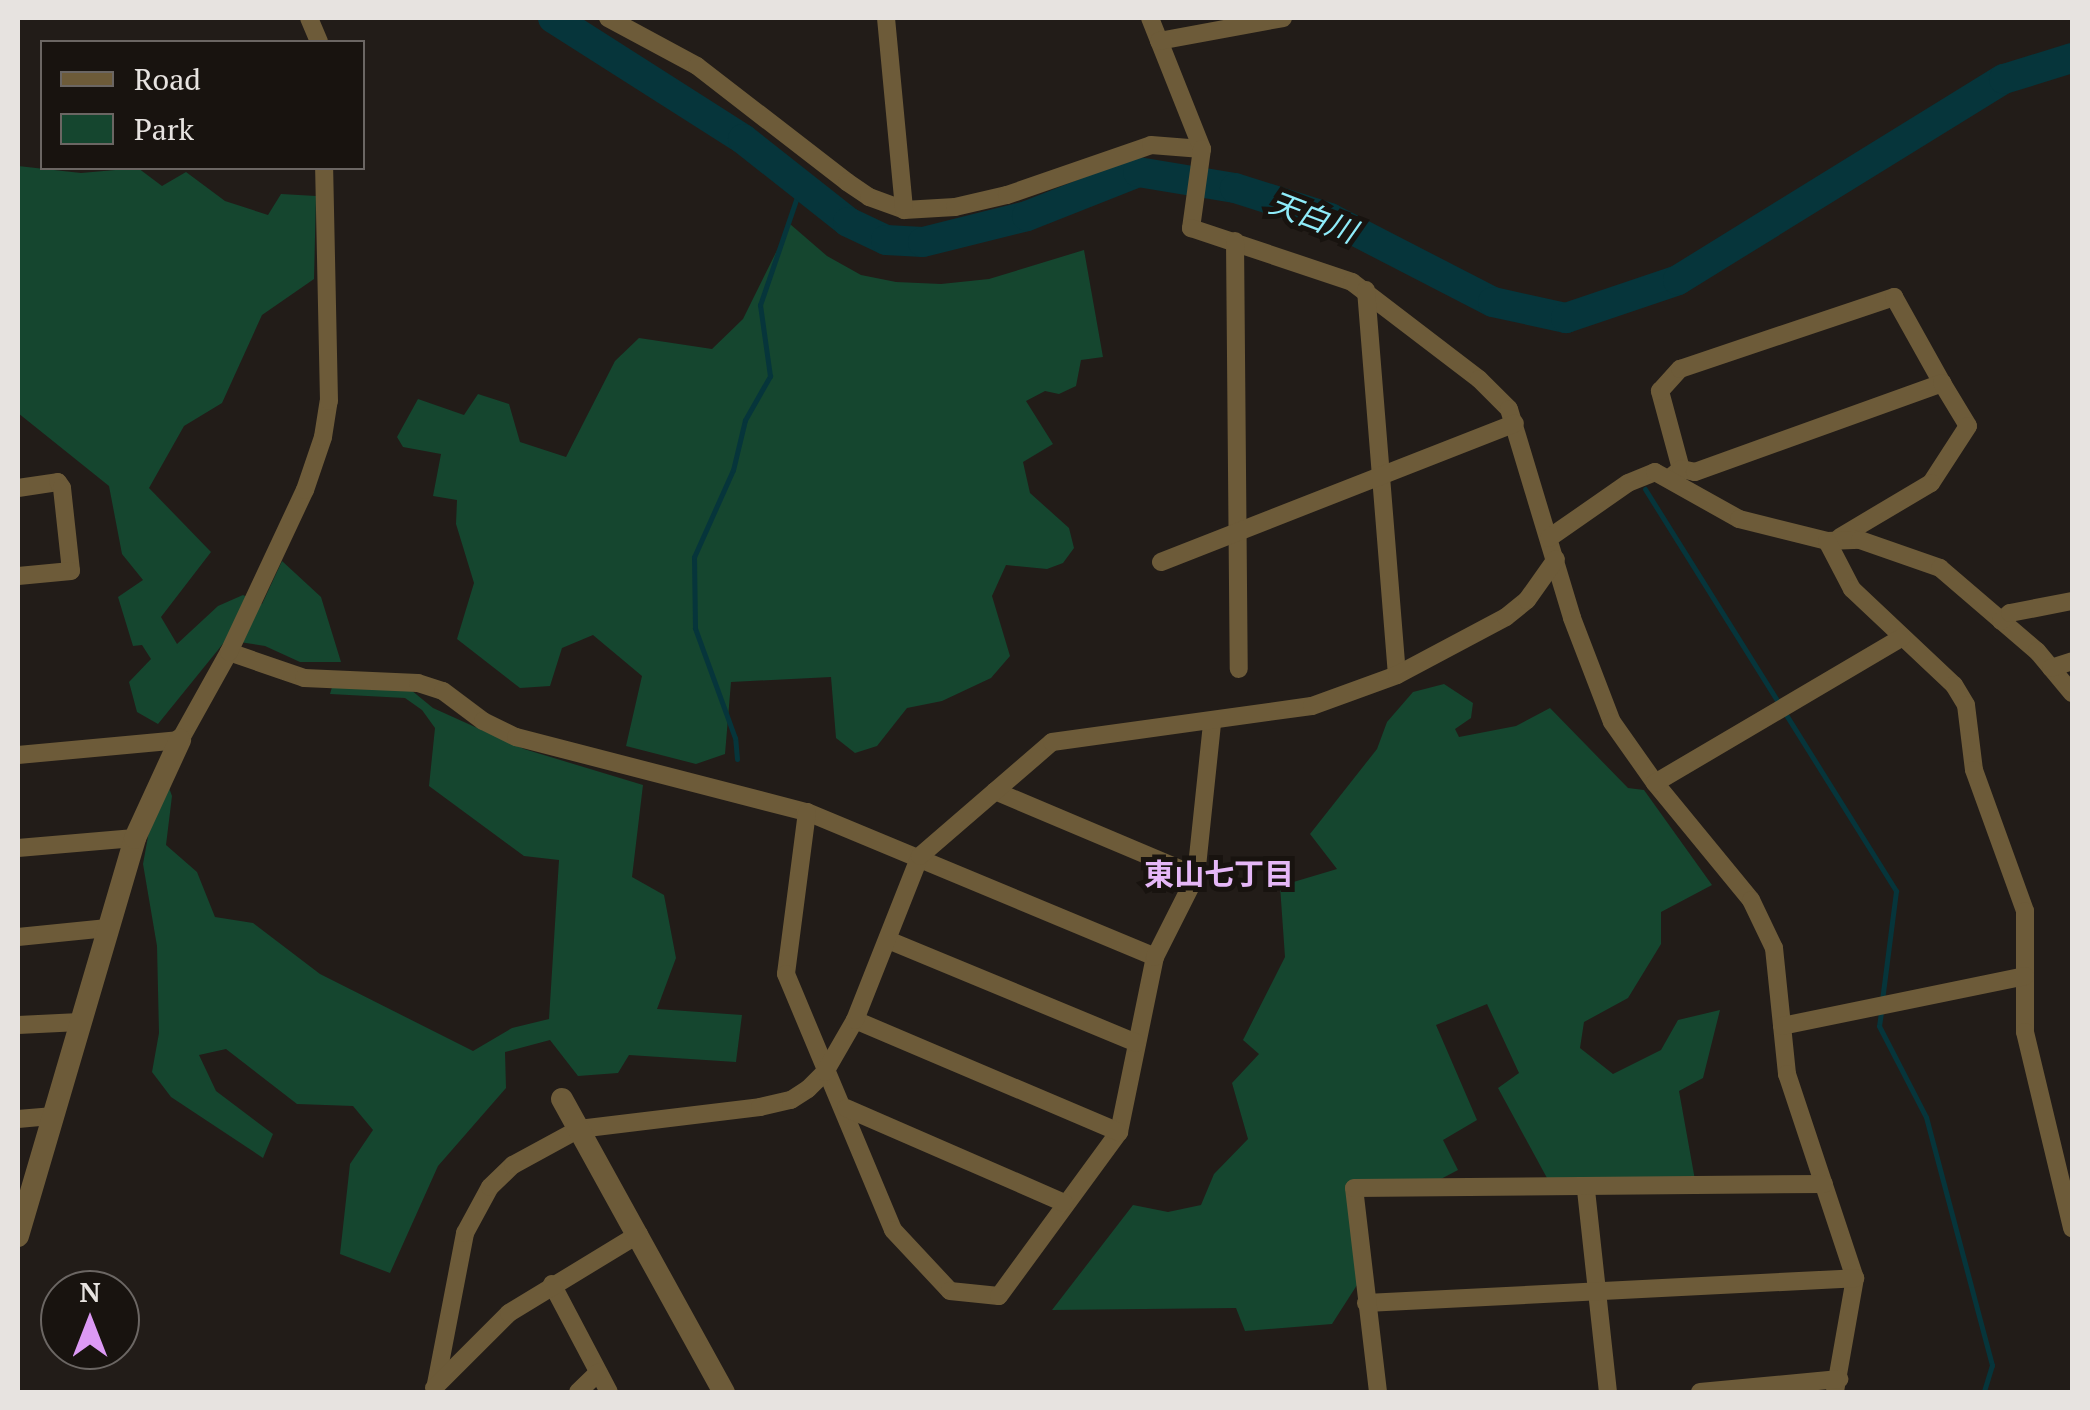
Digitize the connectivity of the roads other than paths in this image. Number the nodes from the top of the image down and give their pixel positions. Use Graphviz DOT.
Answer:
graph roads {
  1 [pos="608,18"];
  2 [pos="886,18"];
  3 [pos="1150,18"];
  4 [pos="1283,18"];
  5 [pos="1159,41"];
  6 [pos="1202,149"];
  7 [pos="324,170"];
  8 [pos="904,210"];
  9 [pos="1234,241"];
  10 [pos="1366,290"];
  11 [pos="1942,383"];
  12 [pos="1516,422"];
  13 [pos="1676,473"];
  14 [pos="1380,477"];
  15 [pos="18,488"];
  16 [pos="1234,534"];
  17 [pos="1549,538"];
  18 [pos="1833,539"];
  19 [pos="1556,559"];
  20 [pos="1161,562"];
  21 [pos="18,576"];
  22 [pos="2072,601"];
  23 [pos="2002,620"];
  24 [pos="1900,638"];
  25 [pos="228,652"];
  26 [pos="2072,662"];
  27 [pos="2051,668"];
  28 [pos="1239,669"];
  29 [pos="1397,676"];
  30 [pos="2072,693"];
  31 [pos="1212,723"];
  32 [pos="180,740"];
  33 [pos="18,755"];
  34 [pos="1655,784"];
  35 [pos="995,791"];
  36 [pos="807,812"];
  37 [pos="135,838"];
  38 [pos="18,848"];
  39 [pos="920,856"];
  40 [pos="1196,876"];
  41 [pos="108,928"];
  42 [pos="18,937"];
  43 [pos="888,940"];
  44 [pos="1156,957"];
  45 [pos="2025,976"];
  46 [pos="855,1020"];
  47 [pos="80,1022"];
  48 [pos="18,1026"];
  49 [pos="1782,1026"];
  50 [pos="1138,1044"];
  51 [pos="826,1072"];
  52 [pos="562,1099"];
  53 [pos="846,1108"];
  54 [pos="51,1116"];
  55 [pos="18,1119"];
  56 [pos="579,1129"];
  57 [pos="1119,1132"];
  58 [pos="1824,1184"];
  59 [pos="1586,1190"];
  60 [pos="1064,1203"];
  61 [pos="21,1209"];
  62 [pos="2072,1228"];
  63 [pos="639,1234"];
  64 [pos="18,1236"];
  65 [pos="1854,1278"];
  66 [pos="552,1284"];
  67 [pos="1598,1291"];
  68 [pos="1366,1303"];
  69 [pos="598,1373"];
  70 [pos="1837,1386"];
  71 [pos="434,1388"];
  72 [pos="578,1392"];
  73 [pos="609,1392"];
  74 [pos="724,1392"];
  75 [pos="1378,1392"];
  76 [pos="1608,1392"];
  77 [pos="1700,1392"];
  1 -- 8 [label="street"];
  2 -- 8 [label="street"];
  3 -- 5 [label="street"];
  4 -- 5 [label="street"];
  5 -- 6 [label="street"];
  6 -- 8 [label="street"];
  6 -- 9 [label="street"];
  7 -- 25 [label="street"];
  9 -- 10 [label="street"];
  9 -- 16 [label="street"];
  10 -- 12 [label="street"];
  10 -- 14 [label="street"];
  11 -- 13 [label="street"];
  11 -- 13 [label="street"];
  11 -- 18 [label="street"];
  12 -- 14 [label="street"];
  12 -- 17 [label="street"];
  13 -- 17 [label="street"];
  13 -- 18 [label="street"];
  14 -- 16 [label="street"];
  14 -- 29 [label="street"];
  15 -- 21 [label="street"];
  16 -- 20 [label="street"];
  16 -- 28 [label="street"];
  17 -- 19 [label="street"];
  18 -- 23 [label="street"];
  18 -- 24 [label="street"];
  19 -- 29 [label="street"];
  19 -- 34 [label="street"];
  22 -- 23 [label="street"];
  23 -- 27 [label="street"];
  24 -- 34 [label="street"];
  24 -- 45 [label="street"];
  25 -- 32 [label="street"];
  25 -- 36 [label="street"];
  26 -- 27 [label="street"];
  27 -- 30 [label="street"];
  29 -- 31 [label="street"];
  31 -- 35 [label="street"];
  31 -- 40 [label="street"];
  32 -- 33 [label="street"];
  32 -- 37 [label="street"];
  34 -- 49 [label="street"];
  35 -- 39 [label="street"];
  35 -- 40 [label="street"];
  36 -- 39 [label="street"];
  36 -- 51 [label="street"];
  37 -- 38 [label="street"];
  37 -- 41 [label="street"];
  39 -- 43 [label="street"];
  39 -- 44 [label="street"];
  40 -- 44 [label="street"];
  41 -- 42 [label="street"];
  41 -- 47 [label="street"];
  43 -- 46 [label="street"];
  43 -- 50 [label="street"];
  44 -- 50 [label="street"];
  45 -- 49 [label="street"];
  45 -- 62 [label="street"];
  46 -- 51 [label="street"];
  46 -- 57 [label="street"];
  47 -- 48 [label="street"];
  47 -- 54 [label="street"];
  49 -- 58 [label="street"];
  50 -- 57 [label="street"];
  51 -- 53 [label="street"];
  51 -- 56 [label="street"];
  52 -- 56 [label="street"];
  53 -- 60 [label="street"];
  53 -- 60 [label="street"];
  54 -- 55 [label="street"];
  54 -- 61 [label="street"];
  56 -- 63 [label="street"];
  56 -- 71 [label="street"];
  57 -- 60 [label="street"];
  58 -- 59 [label="street"];
  58 -- 65 [label="street"];
  59 -- 67 [label="street"];
  59 -- 68 [label="street"];
  61 -- 64 [label="street"];
  63 -- 66 [label="street"];
  63 -- 74 [label="street"];
  65 -- 67 [label="street"];
  65 -- 70 [label="street"];
  66 -- 69 [label="street"];
  66 -- 71 [label="street"];
  67 -- 68 [label="street"];
  67 -- 76 [label="street"];
  68 -- 75 [label="street"];
  69 -- 72 [label="street"];
  69 -- 73 [label="street"];
  70 -- 77 [label="street"];
}
